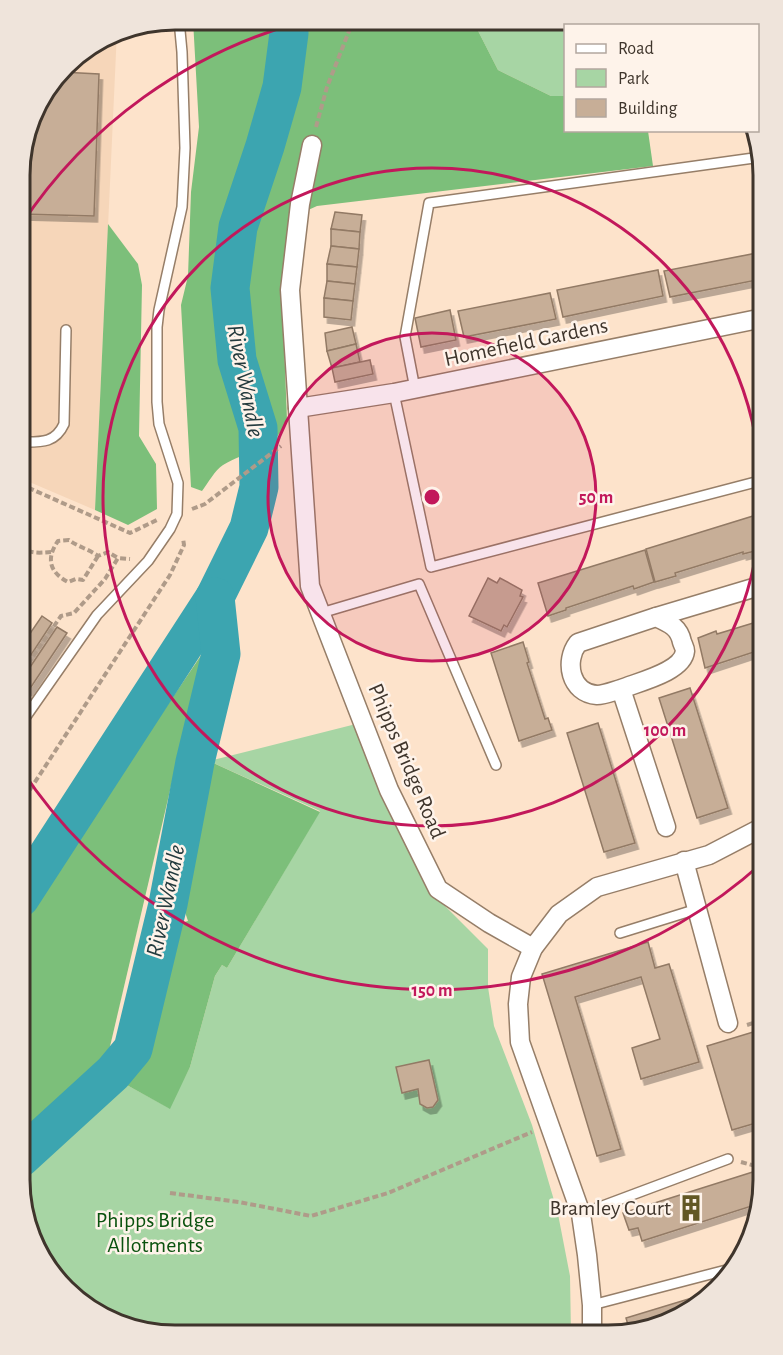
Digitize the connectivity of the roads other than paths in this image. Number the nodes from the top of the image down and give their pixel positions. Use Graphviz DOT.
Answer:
graph roads {
  1 [pos="180,30"];
  2 [pos="312,145"];
  3 [pos="752,158"];
  4 [pos="753,320"];
  5 [pos="66,330"];
  6 [pos="415,389"];
  7 [pos="394,393"];
  8 [pos="298,408"];
  9 [pos="30,441"];
  10 [pos="753,483"];
  11 [pos="753,588"];
  12 [pos="321,613"];
  13 [pos="656,617"];
  14 [pos="621,689"];
  15 [pos="30,711"];
  16 [pos="496,765"];
  17 [pos="666,827"];
  18 [pos="753,832"];
  19 [pos="684,861"];
  20 [pos="697,909"];
  21 [pos="620,933"];
  22 [pos="532,948"];
  23 [pos="728,1023"];
  24 [pos="728,1159"];
  25 [pos="580,1214"];
  26 [pos="720,1273"];
  27 [pos="592,1305"];
  28 [pos="592,1325"];
  1 -- 15 [label="lane"];
  2 -- 8 [label="street, Phipps Bridge Road"];
  3 -- 6 [label="lane"];
  4 -- 6 [label="street, Homefield Gardens"];
  5 -- 9 [label="lane"];
  6 -- 7 [label="street, Homefield Gardens"];
  7 -- 8 [label="street, Homefield Gardens"];
  7 -- 10 [label="lane"];
  8 -- 12 [label="street, Phipps Bridge Road"];
  11 -- 13 [label="street"];
  12 -- 16 [label="lane"];
  12 -- 22 [label="street, Phipps Bridge Road"];
  13 -- 14 [label="street"];
  13 -- 14 [label="street"];
  14 -- 17 [label="street"];
  18 -- 19 [label="street"];
  19 -- 20 [label="street"];
  19 -- 22 [label="street"];
  20 -- 21 [label="lane"];
  20 -- 23 [label="street"];
  22 -- 25 [label="street"];
  24 -- 25 [label="lane"];
  25 -- 27 [label="street"];
  26 -- 27 [label="lane"];
  27 -- 28 [label="street"];
}
